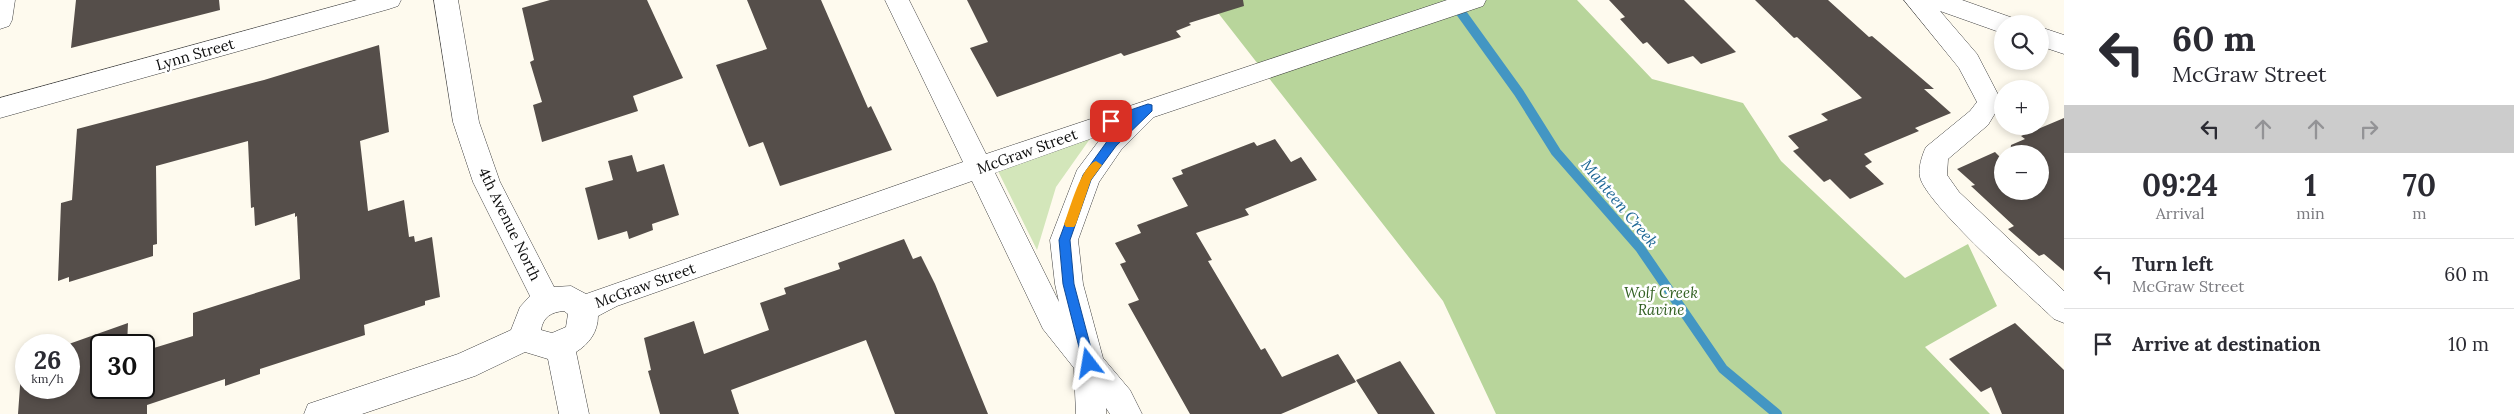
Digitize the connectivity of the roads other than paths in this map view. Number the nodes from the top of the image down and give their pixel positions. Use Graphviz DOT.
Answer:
graph roads {
  1 [pos="2,0"];
  2 [pos="389,0"];
  3 [pos="446,0"];
  4 [pos="897,0"];
  5 [pos="1474,0"];
  6 [pos="1916,0"];
  7 [pos="1935,0"];
  8 [pos="0,20"];
  9 [pos="1994,21"];
  10 [pos="2049,39"];
  11 [pos="2064,44"];
  12 [pos="0,108"];
  13 [pos="1148,108"];
  14 [pos="980,168"];
  15 [pos="547,301"];
  16 [pos="583,309"];
  17 [pos="2064,310"];
  18 [pos="528,337"];
  19 [pos="560,345"];
  20 [pos="1089,363"];
  21 [pos="319,414"];
  22 [pos="574,414"];
  23 [pos="1091,414"];
  24 [pos="1127,414"];
  1 -- 8 [label="street"];
  2 -- 12 [label="street, Lynn Street"];
  3 -- 15 [label="street, 4th Avenue North"];
  4 -- 14 [label="street"];
  5 -- 13 [label="street, McGraw Street"];
  6 -- 17 [label="street"];
  7 -- 9 [label="street"];
  10 -- 11 [label="street"];
  13 -- 14 [label="street, McGraw Street"];
  13 -- 20 [label="street"];
  14 -- 16 [label="street, McGraw Street"];
  14 -- 20 [label="street"];
  15 -- 16 [label="street"];
  15 -- 18 [label="street"];
  16 -- 19 [label="street"];
  18 -- 19 [label="street"];
  18 -- 21 [label="street"];
  19 -- 22 [label="street"];
  20 -- 23 [label="street"];
  20 -- 24 [label="street"];
}
